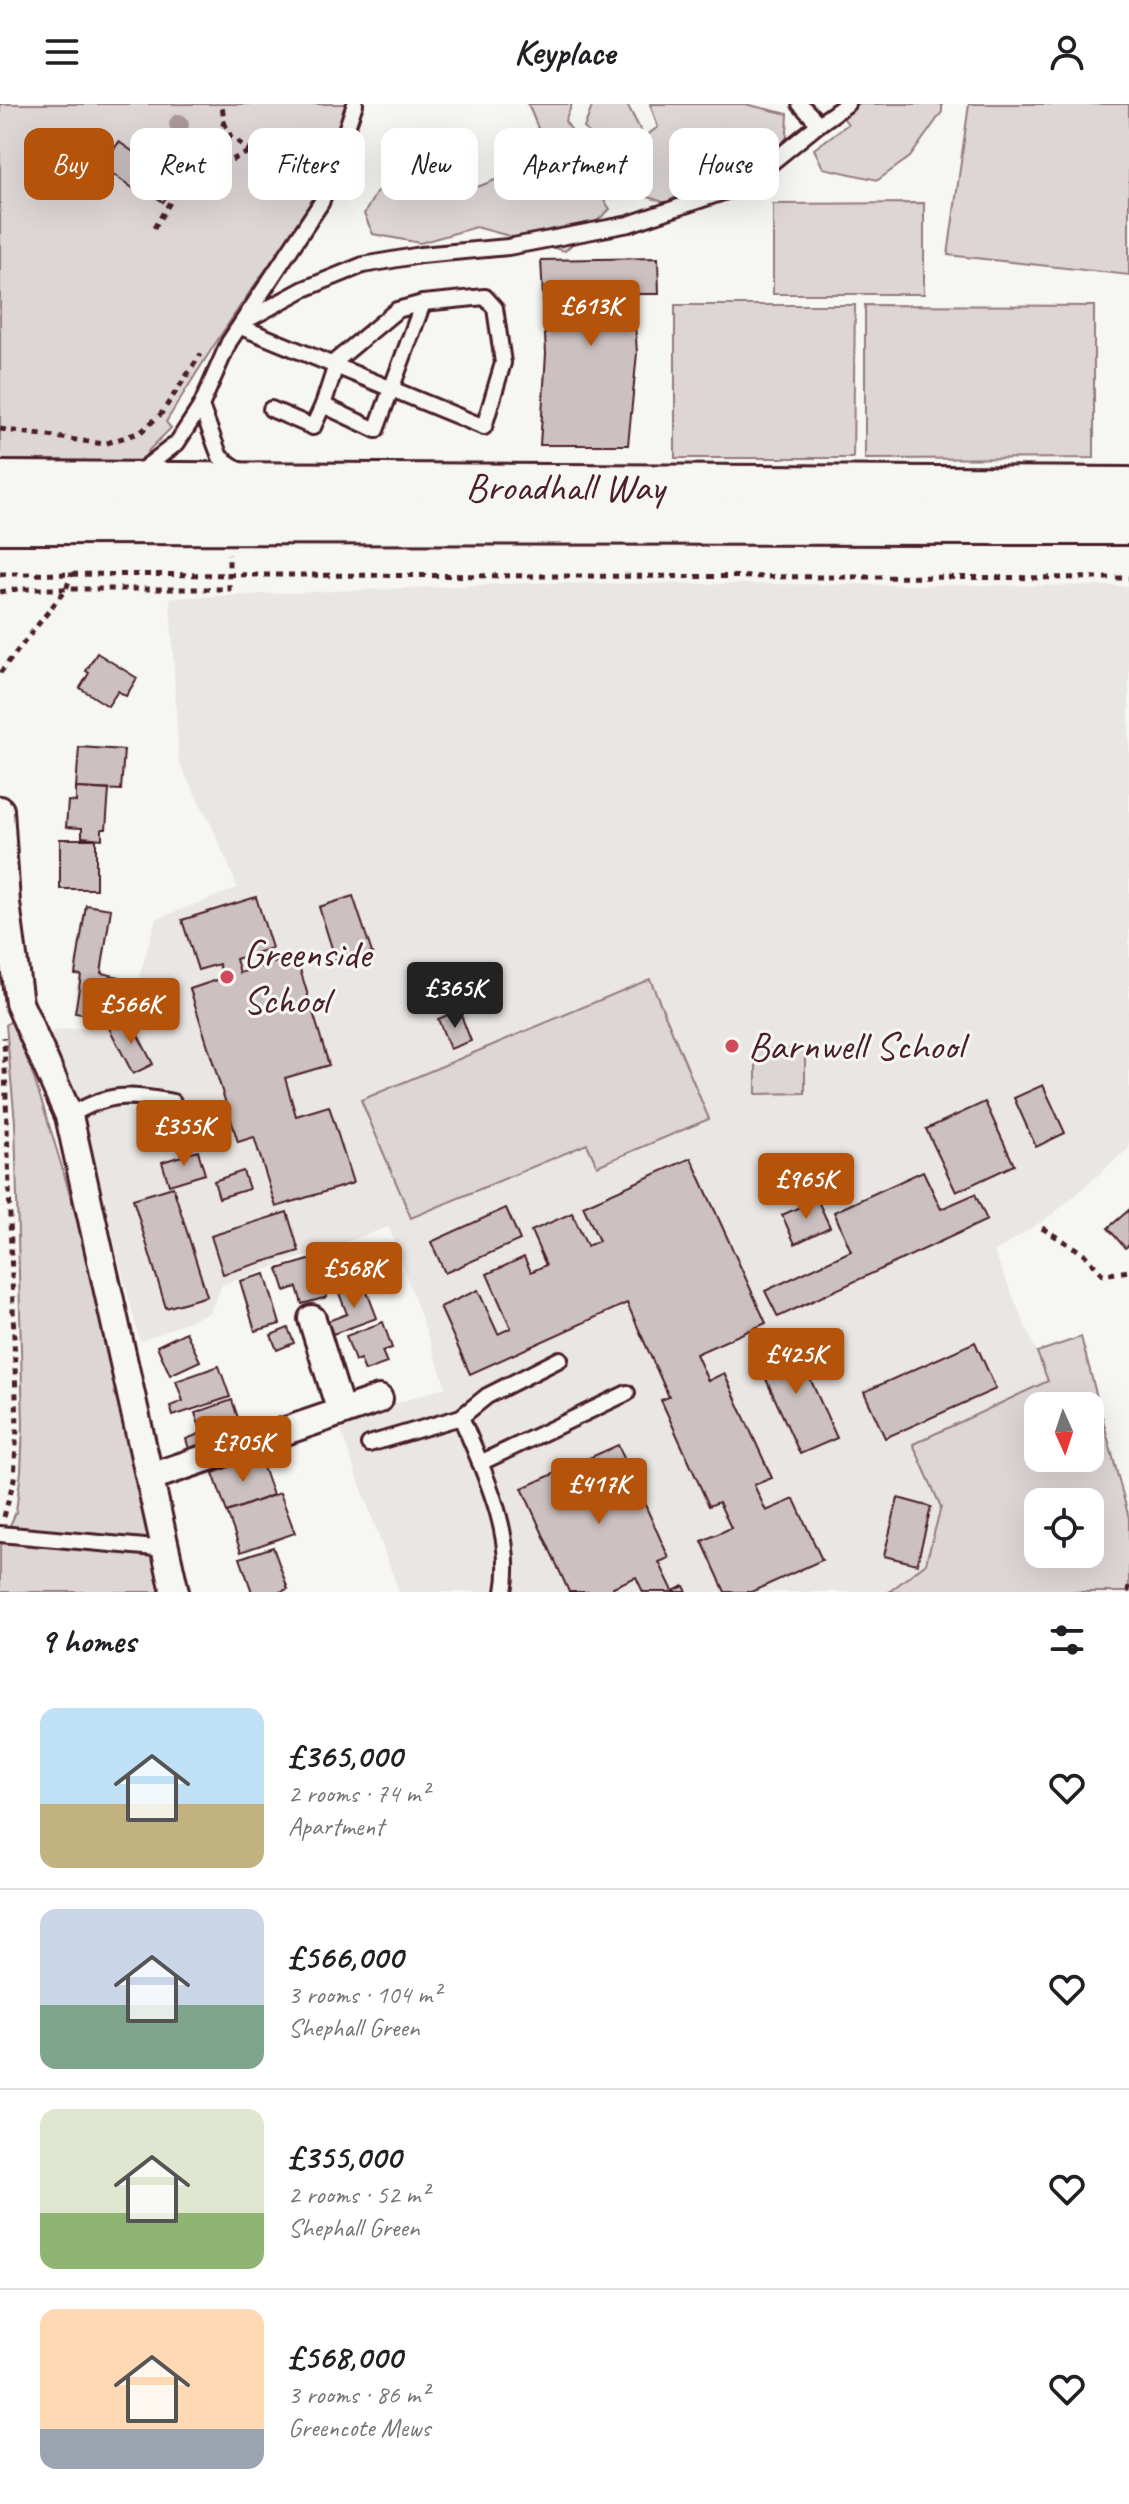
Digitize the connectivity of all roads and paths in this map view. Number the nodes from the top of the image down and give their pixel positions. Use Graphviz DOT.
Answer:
graph roads {
  1 [pos="222,104"];
  2 [pos="355,104"];
  3 [pos="800,104"];
  4 [pos="847,104"];
  5 [pos="224,122"];
  6 [pos="349,123"];
  7 [pos="819,124"];
  8 [pos="222,128"];
  9 [pos="338,128"];
  10 [pos="248,149"];
  11 [pos="171,200"];
  12 [pos="154,228"];
  13 [pos="423,303"];
  14 [pos="243,324"];
  15 [pos="209,342"];
  16 [pos="334,364"];
  17 [pos="392,389"];
  18 [pos="323,405"];
  19 [pos="201,406"];
  20 [pos="271,409"];
  21 [pos="0,429"];
  22 [pos="0,484"];
  23 [pos="125,484"];
  24 [pos="275,485"];
  25 [pos="1129,490"];
  26 [pos="0,521"];
  27 [pos="1129,522"];
  28 [pos="229,554"];
  29 [pos="72,573"];
  30 [pos="0,574"];
  31 [pos="228,574"];
  32 [pos="1129,578"];
  33 [pos="66,589"];
  34 [pos="0,592"];
  35 [pos="0,673"];
  36 [pos="0,810"];
  37 [pos="3,903"];
  38 [pos="19,1003"];
  39 [pos="69,1116"];
  40 [pos="184,1140"];
  41 [pos="1042,1228"];
  42 [pos="1129,1271"];
  43 [pos="312,1319"];
  44 [pos="560,1359"];
  45 [pos="627,1393"];
  46 [pos="379,1399"];
  47 [pos="341,1412"];
  48 [pos="461,1417"];
  49 [pos="369,1444"];
  50 [pos="480,1463"];
  51 [pos="151,1477"];
  52 [pos="0,1525"];
  53 [pos="0,1534"];
  54 [pos="167,1549"];
  55 [pos="175,1592"];
  56 [pos="504,1592"];
  1 -- 5 [label="path"];
  2 -- 6 [label="lane"];
  3 -- 7 [label="lane"];
  4 -- 7 [label="lane"];
  5 -- 8 [label="path"];
  5 -- 10 [label="path"];
  6 -- 9 [label="path"];
  6 -- 14 [label="lane"];
  7 -- 14 [label="lane"];
  11 -- 12 [label="path"];
  13 -- 16 [label="lane"];
  13 -- 17 [label="lane"];
  13 -- 17 [label="lane"];
  14 -- 16 [label="lane"];
  14 -- 19 [label="lane"];
  15 -- 21 [label="path"];
  16 -- 17 [label="lane"];
  16 -- 18 [label="lane"];
  17 -- 18 [label="lane"];
  18 -- 20 [label="lane"];
  19 -- 23 [label="lane"];
  19 -- 24 [label="lane"];
  22 -- 23 [label="highway, Broadhall Way"];
  23 -- 24 [label="highway, Broadhall Way"];
  24 -- 25 [label="highway, Broadhall Way"];
  26 -- 27 [label="highway, Broadhall Way"];
  28 -- 31 [label="path"];
  29 -- 30 [label="path"];
  29 -- 31 [label="path"];
  29 -- 33 [label="path"];
  31 -- 32 [label="path"];
  31 -- 33 [label="path"];
  33 -- 34 [label="path"];
  33 -- 35 [label="path"];
  36 -- 37 [label="street"];
  37 -- 38 [label="street"];
  38 -- 39 [label="street"];
  38 -- 52 [label="path"];
  39 -- 40 [label="lane"];
  39 -- 51 [label="street"];
  41 -- 42 [label="path"];
  43 -- 47 [label="street"];
  44 -- 48 [label="lane"];
  45 -- 50 [label="lane"];
  46 -- 47 [label="street"];
  47 -- 51 [label="street"];
  48 -- 49 [label="lane"];
  48 -- 50 [label="lane"];
  50 -- 56 [label="lane"];
  51 -- 54 [label="street"];
  53 -- 54 [label="lane"];
  54 -- 55 [label="street"];
}
